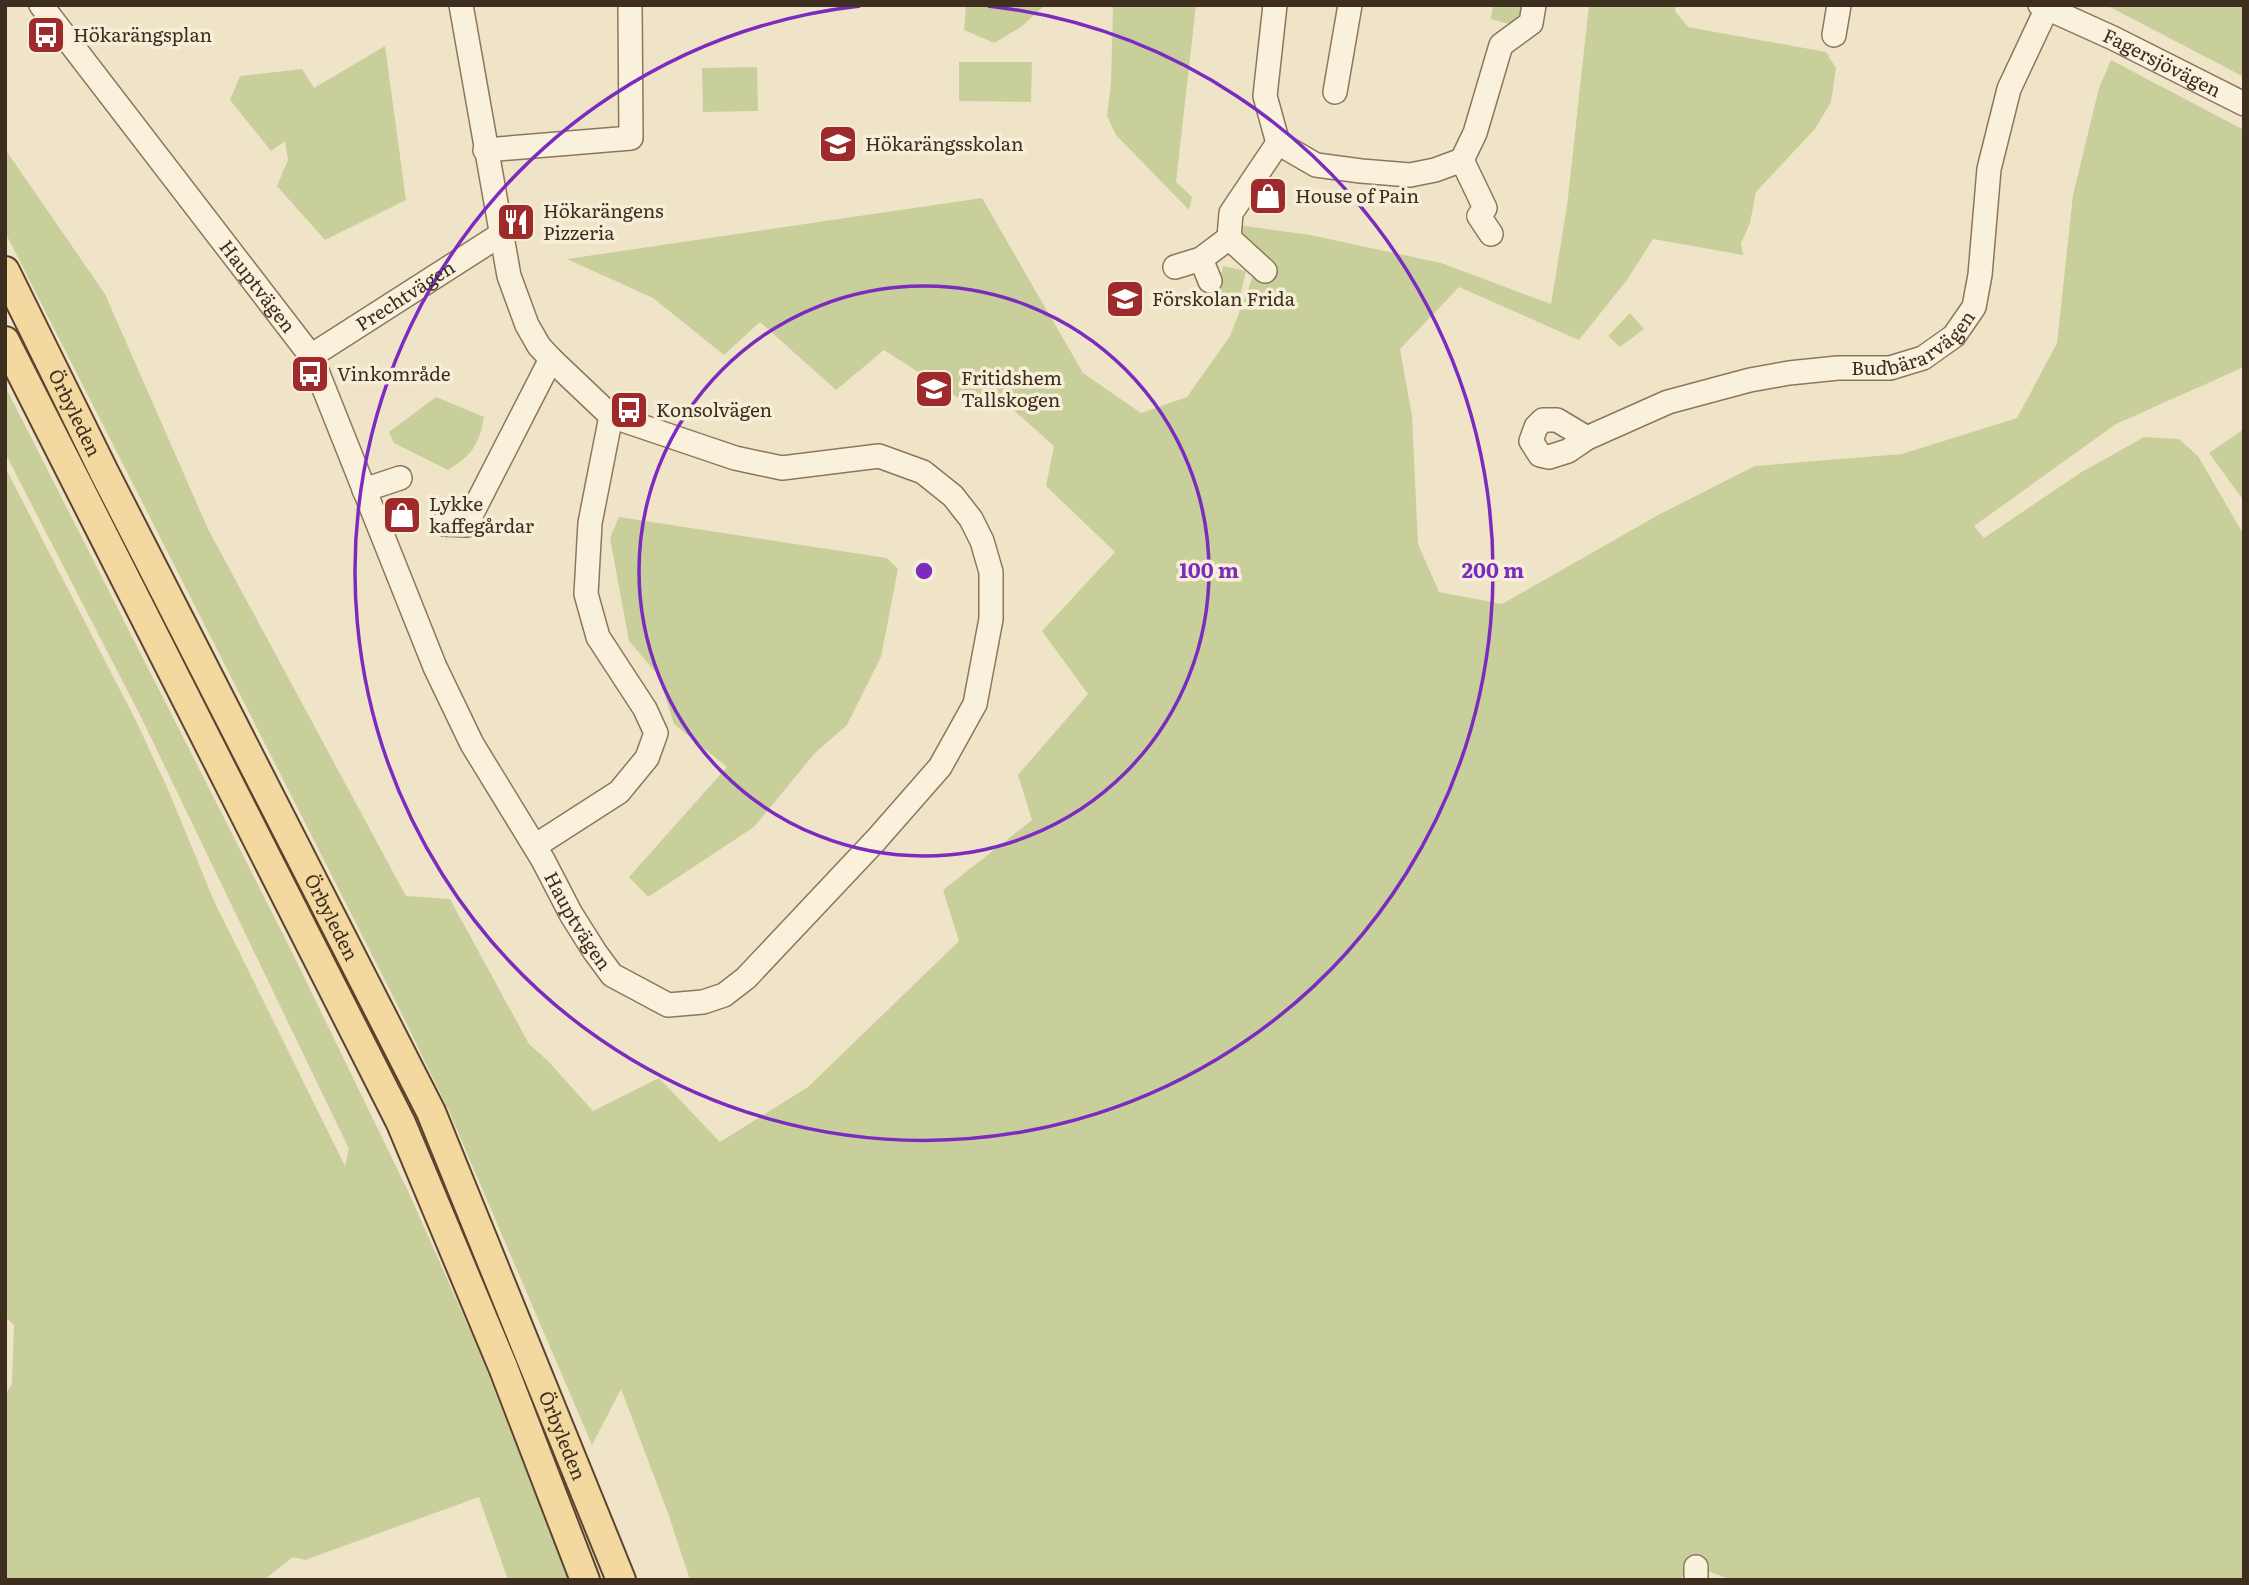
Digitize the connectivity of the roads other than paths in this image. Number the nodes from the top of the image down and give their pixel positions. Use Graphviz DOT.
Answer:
graph roads {
  1 [pos="461,5"];
  2 [pos="629,5"];
  3 [pos="1275,5"];
  4 [pos="1350,5"];
  5 [pos="1534,5"];
  6 [pos="1839,5"];
  7 [pos="42,6"];
  8 [pos="2043,6"];
  9 [pos="1834,35"];
  10 [pos="1335,92"];
  11 [pos="2244,104"];
  12 [pos="1279,143"];
  13 [pos="485,150"];
  14 [pos="1462,160"];
  15 [pos="1491,234"];
  16 [pos="500,235"];
  17 [pos="1229,238"];
  18 [pos="1201,258"];
  19 [pos="1175,267"];
  20 [pos="5,271"];
  21 [pos="1265,271"];
  22 [pos="1210,281"];
  23 [pos="5,341"];
  24 [pos="310,356"];
  25 [pos="551,359"];
  26 [pos="611,416"];
  27 [pos="1587,439"];
  28 [pos="400,478"];
  29 [pos="364,490"];
  30 [pos="443,524"];
  31 [pos="535,846"];
  32 [pos="585,1580"];
  33 [pos="621,1580"];
  1 -- 13 [label="street, Hauptvägen"];
  2 -- 13 [label="street"];
  3 -- 12 [label="street"];
  4 -- 10 [label="street"];
  5 -- 14 [label="street"];
  6 -- 9 [label="street"];
  7 -- 24 [label="street, Hauptvägen"];
  8 -- 11 [label="street, Fagersjövägen"];
  8 -- 27 [label="street, Budbärarvägen"];
  12 -- 14 [label="street"];
  12 -- 17 [label="street"];
  13 -- 16 [label="street, Hauptvägen"];
  14 -- 15 [label="street"];
  16 -- 24 [label="street, Prechtvägen"];
  16 -- 25 [label="street, Hauptvägen"];
  17 -- 18 [label="street"];
  17 -- 21 [label="street"];
  18 -- 19 [label="street"];
  18 -- 22 [label="street"];
  20 -- 33 [label="main road, Örbyleden"];
  23 -- 32 [label="main road, Örbyleden"];
  24 -- 29 [label="street, Hauptvägen"];
  25 -- 26 [label="street, Hauptvägen"];
  25 -- 30 [label="street"];
  26 -- 31 [label="street"];
  26 -- 31 [label="street, Hauptvägen"];
  28 -- 29 [label="street"];
  29 -- 31 [label="street, Hauptvägen"];
}
